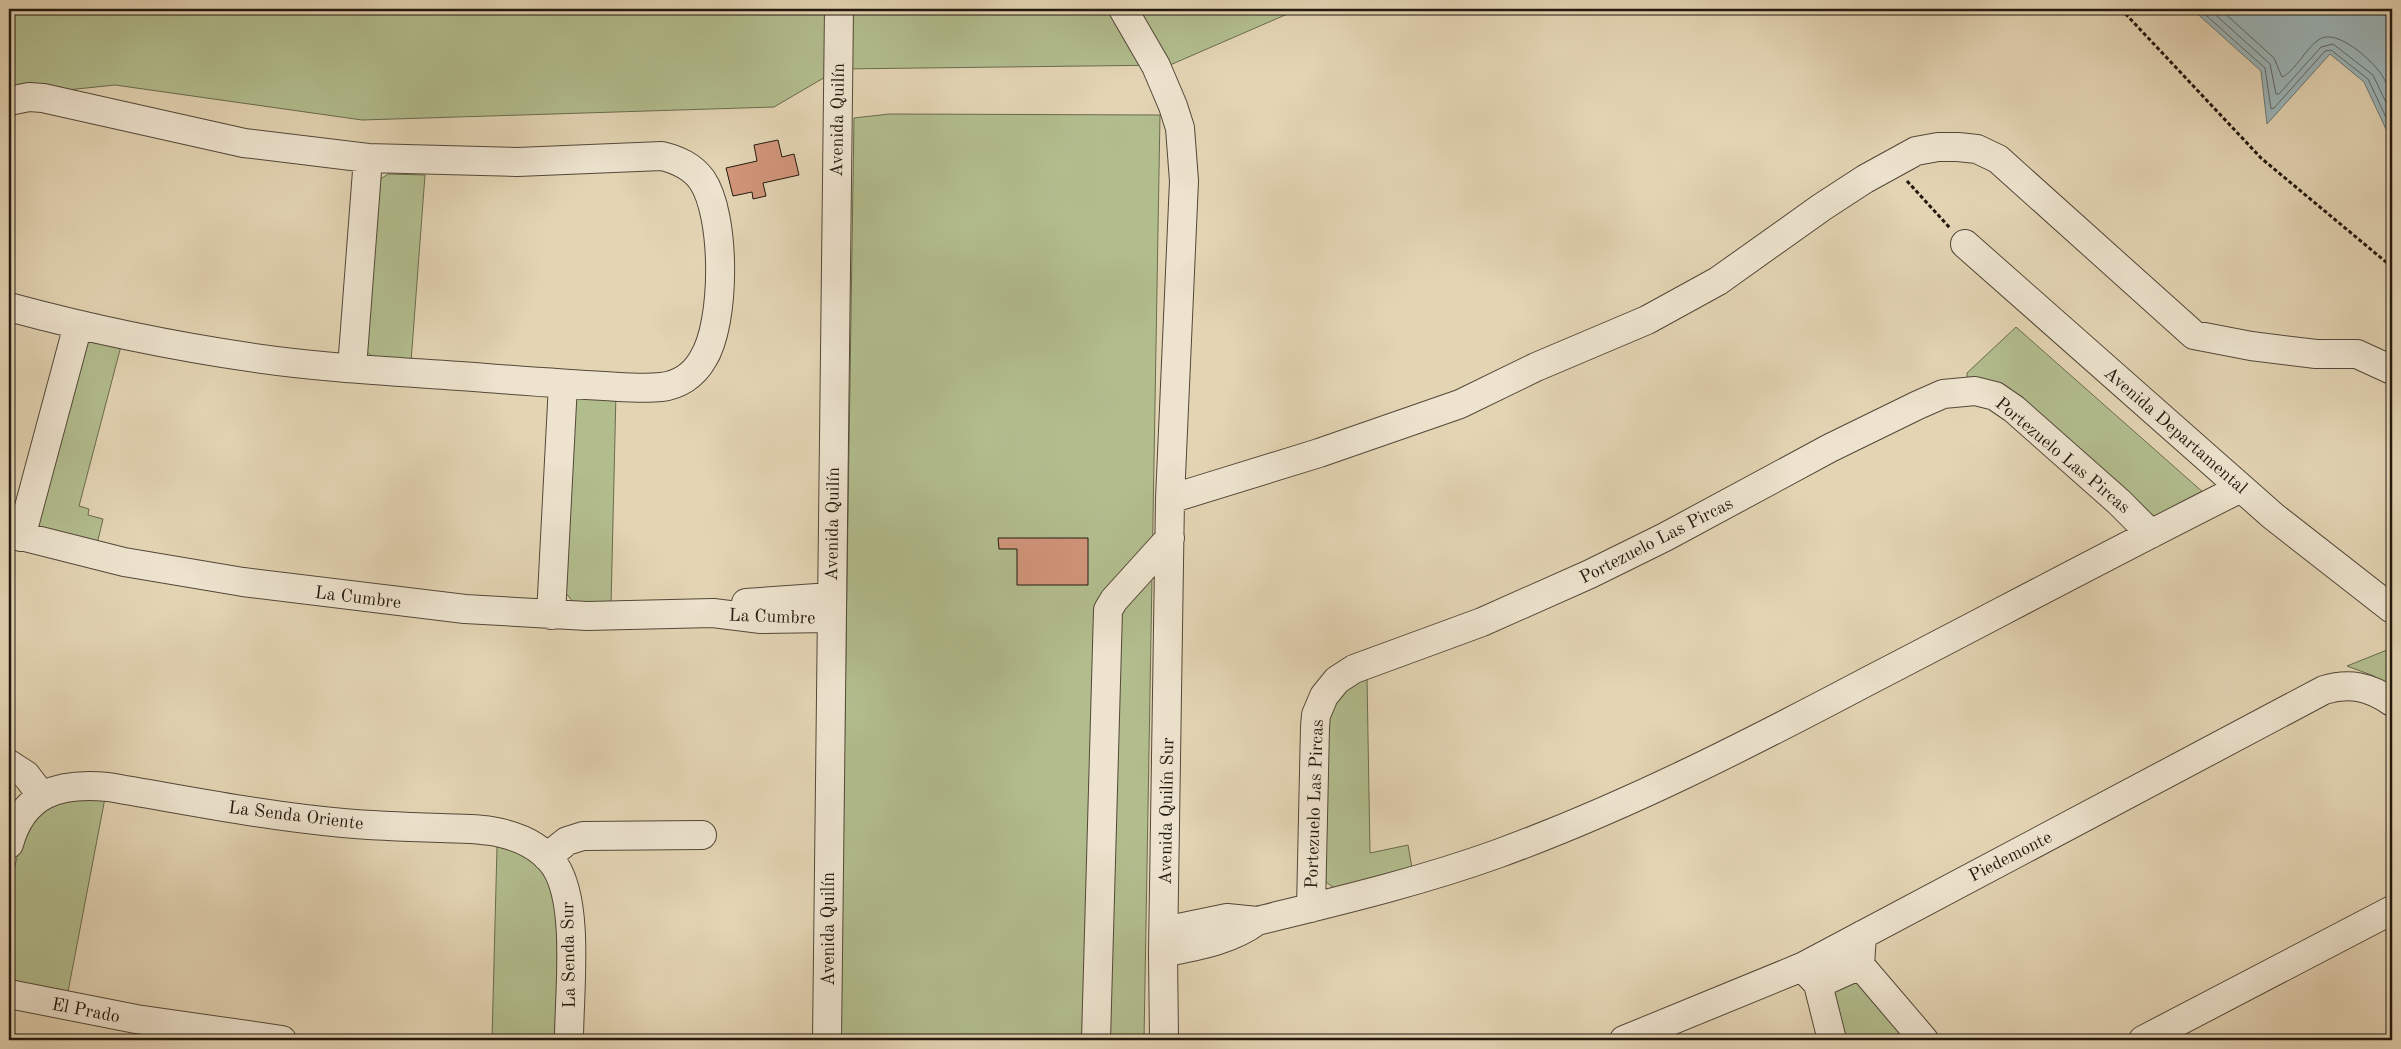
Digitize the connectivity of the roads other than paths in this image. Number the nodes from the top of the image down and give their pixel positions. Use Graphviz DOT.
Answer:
graph roads {
  1 [pos="839,9"];
  2 [pos="1123,9"];
  3 [pos="9,101"];
  4 [pos="368,158"];
  5 [pos="1965,244"];
  6 [pos="9,307"];
  7 [pos="78,326"];
  8 [pos="352,368"];
  9 [pos="2392,370"];
  10 [pos="563,384"];
  11 [pos="2241,488"];
  12 [pos="1170,499"];
  13 [pos="2152,534"];
  14 [pos="15,535"];
  15 [pos="1170,538"];
  16 [pos="831,608"];
  17 [pos="2392,609"];
  18 [pos="551,615"];
  19 [pos="2392,702"];
  20 [pos="9,764"];
  21 [pos="42,796"];
  22 [pos="702,835"];
  23 [pos="9,844"];
  24 [pos="547,857"];
  25 [pos="1311,908"];
  26 [pos="2392,910"];
  27 [pos="1862,935"];
  28 [pos="1164,942"];
  29 [pos="1860,965"];
  30 [pos="1810,976"];
  31 [pos="9,994"];
  32 [pos="282,1040"];
  33 [pos="569,1040"];
  34 [pos="827,1040"];
  35 [pos="1096,1040"];
  36 [pos="1164,1040"];
  37 [pos="1624,1040"];
  38 [pos="1832,1040"];
  39 [pos="1924,1040"];
  40 [pos="2142,1040"];
  1 -- 16 [label="street, Avenida Quilín"];
  2 -- 12 [label="street, Avenida Quilín Sur"];
  3 -- 4 [label="street"];
  4 -- 8 [label="street"];
  4 -- 10 [label="street"];
  5 -- 11 [label="street, Avenida Departamental"];
  6 -- 7 [label="street"];
  7 -- 8 [label="street"];
  7 -- 14 [label="street"];
  8 -- 10 [label="street"];
  9 -- 12 [label="street"];
  10 -- 18 [label="street"];
  11 -- 13 [label="street, Portezuelo Las Pircas"];
  11 -- 17 [label="street, Avenida Departamental"];
  12 -- 15 [label="street, Avenida Quilín Sur"];
  13 -- 25 [label="street, Portezuelo Las Pircas"];
  13 -- 25 [label="street, Portezuelo Las Pircas"];
  14 -- 18 [label="street, La Cumbre"];
  15 -- 28 [label="street, Avenida Quilín Sur"];
  15 -- 35 [label="street"];
  16 -- 18 [label="street, La Cumbre"];
  16 -- 34 [label="street, Avenida Quilín"];
  19 -- 27 [label="street, Piedemonte"];
  20 -- 21 [label="street"];
  21 -- 23 [label="street"];
  21 -- 24 [label="street, La Senda Oriente"];
  22 -- 24 [label="street"];
  24 -- 33 [label="street, La Senda Sur"];
  25 -- 28 [label="street, Portezuelo Las Pircas"];
  26 -- 40 [label="street"];
  27 -- 29 [label="street"];
  27 -- 30 [label="street, Piedemonte"];
  28 -- 36 [label="street, Avenida Quilín Sur"];
  29 -- 30 [label="street"];
  29 -- 39 [label="street"];
  30 -- 37 [label="street, Piedemonte"];
  30 -- 38 [label="street"];
  31 -- 32 [label="street, El Prado"];
}
